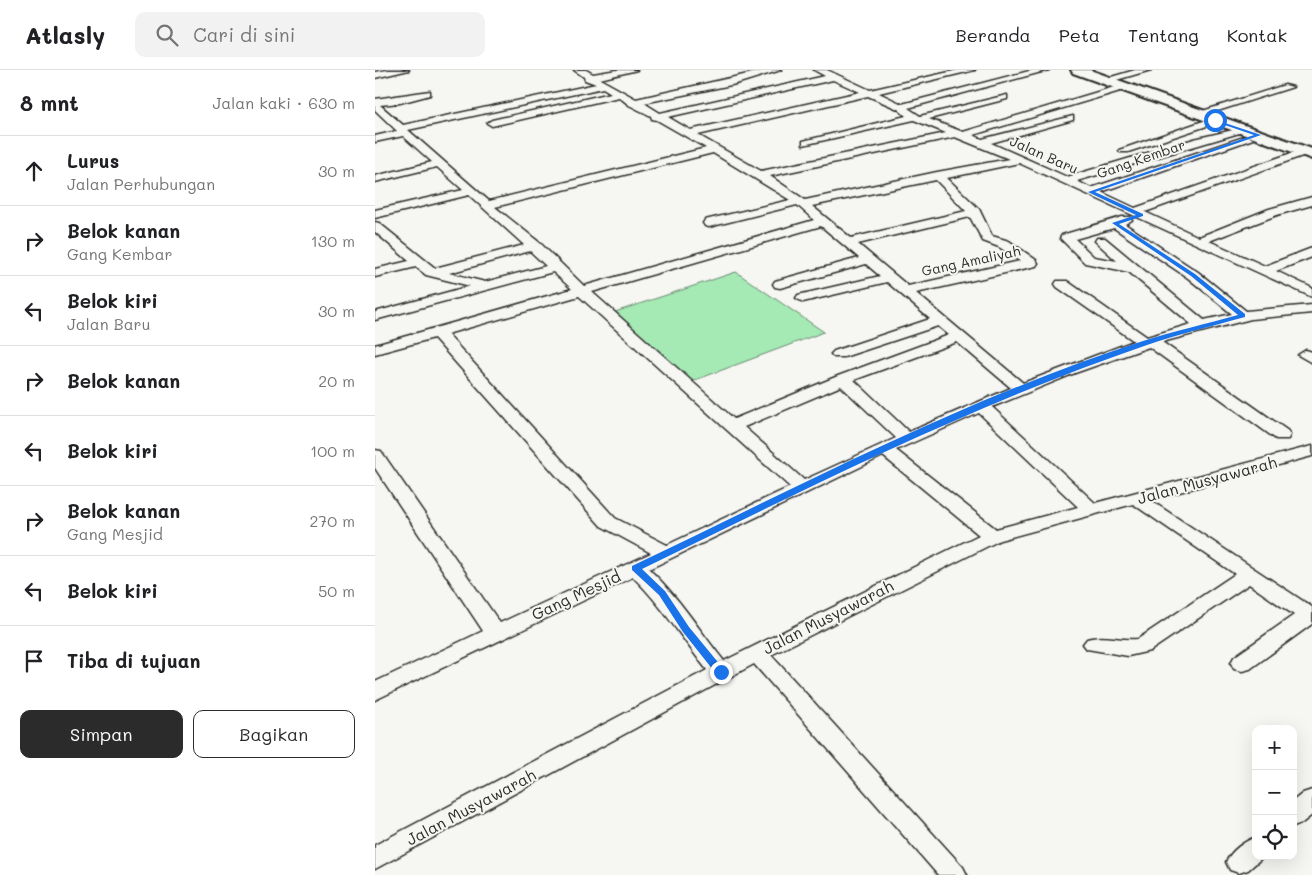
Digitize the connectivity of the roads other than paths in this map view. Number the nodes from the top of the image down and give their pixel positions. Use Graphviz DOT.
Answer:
graph roads {
  1 [pos="404,70"];
  2 [pos="579,70"];
  3 [pos="632,70"];
  4 [pos="776,70"];
  5 [pos="821,70"];
  6 [pos="970,70"];
  7 [pos="1044,70"];
  8 [pos="1078,70"];
  9 [pos="1146,70"];
  10 [pos="375,75"];
  11 [pos="834,77"];
  12 [pos="592,78"];
  13 [pos="1106,80"];
  14 [pos="557,84"];
  15 [pos="603,85"];
  16 [pos="1124,87"];
  17 [pos="1288,87"];
  18 [pos="427,93"];
  19 [pos="871,93"];
  20 [pos="619,94"];
  21 [pos="1004,96"];
  22 [pos="632,103"];
  23 [pos="375,104"];
  24 [pos="901,106"];
  25 [pos="1198,114"];
  26 [pos="656,117"];
  27 [pos="917,118"];
  28 [pos="1069,118"];
  29 [pos="1215,120"];
  30 [pos="492,122"];
  31 [pos="403,130"];
  32 [pos="857,130"];
  33 [pos="1243,130"];
  34 [pos="687,134"];
  35 [pos="957,135"];
  36 [pos="1258,135"];
  37 [pos="375,139"];
  38 [pos="807,142"];
  39 [pos="981,142"];
  40 [pos="890,147"];
  41 [pos="715,149"];
  42 [pos="1124,150"];
  43 [pos="1308,153"];
  44 [pos="1020,160"];
  45 [pos="439,163"];
  46 [pos="759,175"];
  47 [pos="937,175"];
  48 [pos="375,178"];
  49 [pos="1066,181"];
  50 [pos="471,191"];
  51 [pos="1091,192"];
  52 [pos="1312,201"];
  53 [pos="801,202"];
  54 [pos="487,205"];
  55 [pos="975,212"];
  56 [pos="375,214"];
  57 [pos="1138,214"];
  58 [pos="824,221"];
  59 [pos="709,223"];
  60 [pos="1115,223"];
  61 [pos="375,226"];
  62 [pos="392,238"];
  63 [pos="1199,241"];
  64 [pos="375,242"];
  65 [pos="1101,242"];
  66 [pos="848,243"];
  67 [pos="535,246"];
  68 [pos="1312,252"];
  69 [pos="867,260"];
  70 [pos="419,262"];
  71 [pos="555,267"];
  72 [pos="1135,269"];
  73 [pos="1265,271"];
  74 [pos="375,273"];
  75 [pos="434,273"];
  76 [pos="889,278"];
  77 [pos="780,284"];
  78 [pos="1062,284"];
  79 [pos="482,285"];
  80 [pos="583,291"];
  81 [pos="904,291"];
  82 [pos="1312,293"];
  83 [pos="803,298"];
  84 [pos="1312,309"];
  85 [pos="375,316"];
  86 [pos="1243,316"];
  87 [pos="939,321"];
  88 [pos="1202,326"];
  89 [pos="437,332"];
  90 [pos="958,337"];
  91 [pos="1148,342"];
  92 [pos="375,350"];
  93 [pos="839,354"];
  94 [pos="843,379"];
  95 [pos="1021,389"];
  96 [pos="981,406"];
  97 [pos="731,426"];
  98 [pos="1282,434"];
  99 [pos="906,438"];
  100 [pos="883,448"];
  101 [pos="1312,451"];
  102 [pos="375,455"];
  103 [pos="802,488"];
  104 [pos="1137,499"];
  105 [pos="1093,510"];
  106 [pos="993,536"];
  107 [pos="667,554"];
  108 [pos="636,568"];
  109 [pos="1247,574"];
  110 [pos="1311,616"];
  111 [pos="495,632"];
  112 [pos="1094,644"];
  113 [pos="757,653"];
  114 [pos="1242,663"];
  115 [pos="721,672"];
  116 [pos="375,692"];
  117 [pos="1312,800"];
  118 [pos="1294,815"];
  119 [pos="375,858"];
  120 [pos="954,875"];
  1 -- 10 [label="street"];
  2 -- 12 [label="street"];
  3 -- 12 [label="street"];
  4 -- 22 [label="street"];
  5 -- 11 [label="street, Jalan Baru"];
  6 -- 19 [label="street"];
  7 -- 24 [label="street"];
  8 -- 13 [label="main road"];
  9 -- 13 [label="street"];
  11 -- 19 [label="street, Jalan Baru"];
  11 -- 26 [label="street"];
  12 -- 14 [label="street"];
  12 -- 15 [label="street"];
  13 -- 16 [label="main road"];
  15 -- 20 [label="street"];
  15 -- 31 [label="street"];
  16 -- 25 [label="main road"];
  16 -- 35 [label="street"];
  17 -- 25 [label="street"];
  18 -- 23 [label="street"];
  19 -- 24 [label="street, Jalan Baru"];
  19 -- 34 [label="street"];
  20 -- 22 [label="street"];
  20 -- 30 [label="street"];
  21 -- 27 [label="street"];
  22 -- 26 [label="street"];
  23 -- 31 [label="street"];
  24 -- 27 [label="street, Jalan Baru"];
  25 -- 29 [label="main road"];
  26 -- 34 [label="street"];
  27 -- 32 [label="street"];
  27 -- 35 [label="street, Jalan Baru"];
  28 -- 39 [label="street"];
  29 -- 33 [label="main road"];
  29 -- 42 [label="street"];
  31 -- 37 [label="street"];
  31 -- 45 [label="street"];
  32 -- 38 [label="street"];
  32 -- 40 [label="street"];
  33 -- 36 [label="main road"];
  33 -- 49 [label="street"];
  34 -- 41 [label="street"];
  35 -- 39 [label="street, Jalan Baru"];
  35 -- 40 [label="street"];
  36 -- 43 [label="main road"];
  36 -- 51 [label="street, Gang Kembar"];
  39 -- 44 [label="street, Jalan Baru"];
  40 -- 46 [label="street"];
  41 -- 46 [label="street"];
  41 -- 54 [label="street"];
  43 -- 57 [label="street"];
  44 -- 47 [label="street"];
  44 -- 49 [label="street, Jalan Baru"];
  45 -- 48 [label="street"];
  45 -- 50 [label="street"];
  46 -- 53 [label="street"];
  47 -- 53 [label="street"];
  47 -- 55 [label="street, Gang Amaliyah"];
  49 -- 51 [label="street, Jalan Baru"];
  50 -- 54 [label="street"];
  50 -- 56 [label="street"];
  51 -- 57 [label="street, Jalan Baru"];
  52 -- 63 [label="street"];
  53 -- 58 [label="street"];
  53 -- 59 [label="street"];
  54 -- 67 [label="street"];
  55 -- 66 [label="street"];
  55 -- 81 [label="street, Gang Amaliyah"];
  57 -- 60 [label="street"];
  57 -- 63 [label="street, Jalan Baru"];
  58 -- 66 [label="street"];
  58 -- 80 [label="street"];
  60 -- 72 [label="street"];
  60 -- 86 [label="street"];
  61 -- 62 [label="street"];
  62 -- 64 [label="street"];
  62 -- 70 [label="street"];
  63 -- 73 [label="street, Jalan Baru"];
  65 -- 72 [label="street"];
  66 -- 69 [label="street"];
  67 -- 71 [label="street"];
  67 -- 75 [label="street"];
  68 -- 73 [label="street"];
  69 -- 76 [label="street"];
  69 -- 77 [label="street"];
  70 -- 74 [label="street"];
  70 -- 75 [label="street"];
  71 -- 79 [label="street"];
  71 -- 80 [label="street"];
  72 -- 88 [label="street"];
  73 -- 82 [label="street, Jalan Baru"];
  75 -- 79 [label="street"];
  76 -- 81 [label="street"];
  76 -- 83 [label="street"];
  78 -- 91 [label="street"];
  79 -- 85 [label="street"];
  80 -- 89 [label="street"];
  80 -- 97 [label="street"];
  81 -- 87 [label="street"];
  84 -- 86 [label="street, Gang Mesjid"];
  86 -- 88 [label="street, Gang Mesjid"];
  87 -- 90 [label="street"];
  87 -- 93 [label="street"];
  88 -- 91 [label="street, Gang Mesjid"];
  89 -- 92 [label="street"];
  89 -- 107 [label="street"];
  90 -- 94 [label="street"];
  90 -- 95 [label="street"];
  91 -- 95 [label="street, Gang Mesjid"];
  91 -- 98 [label="street"];
  94 -- 97 [label="street"];
  94 -- 99 [label="street"];
  95 -- 96 [label="street, Gang Mesjid"];
  96 -- 99 [label="street, Gang Mesjid"];
  96 -- 105 [label="street"];
  97 -- 103 [label="street"];
  99 -- 100 [label="street, Gang Mesjid"];
  100 -- 103 [label="street, Gang Mesjid"];
  100 -- 106 [label="street"];
  101 -- 104 [label="street, Jalan Musyawarah"];
  102 -- 111 [label="street"];
  103 -- 107 [label="street, Gang Mesjid"];
  104 -- 105 [label="street, Jalan Musyawarah"];
  104 -- 109 [label="street"];
  105 -- 106 [label="street, Jalan Musyawarah"];
  106 -- 113 [label="street, Jalan Musyawarah"];
  107 -- 108 [label="street, Gang Mesjid"];
  108 -- 111 [label="street, Gang Mesjid"];
  108 -- 115 [label="street"];
  109 -- 110 [label="street"];
  109 -- 112 [label="street"];
  110 -- 114 [label="street"];
  111 -- 116 [label="street, Gang Mesjid"];
  113 -- 115 [label="street, Jalan Musyawarah"];
  113 -- 120 [label="street"];
  115 -- 119 [label="street, Jalan Musyawarah"];
  117 -- 118 [label="street"];
}
